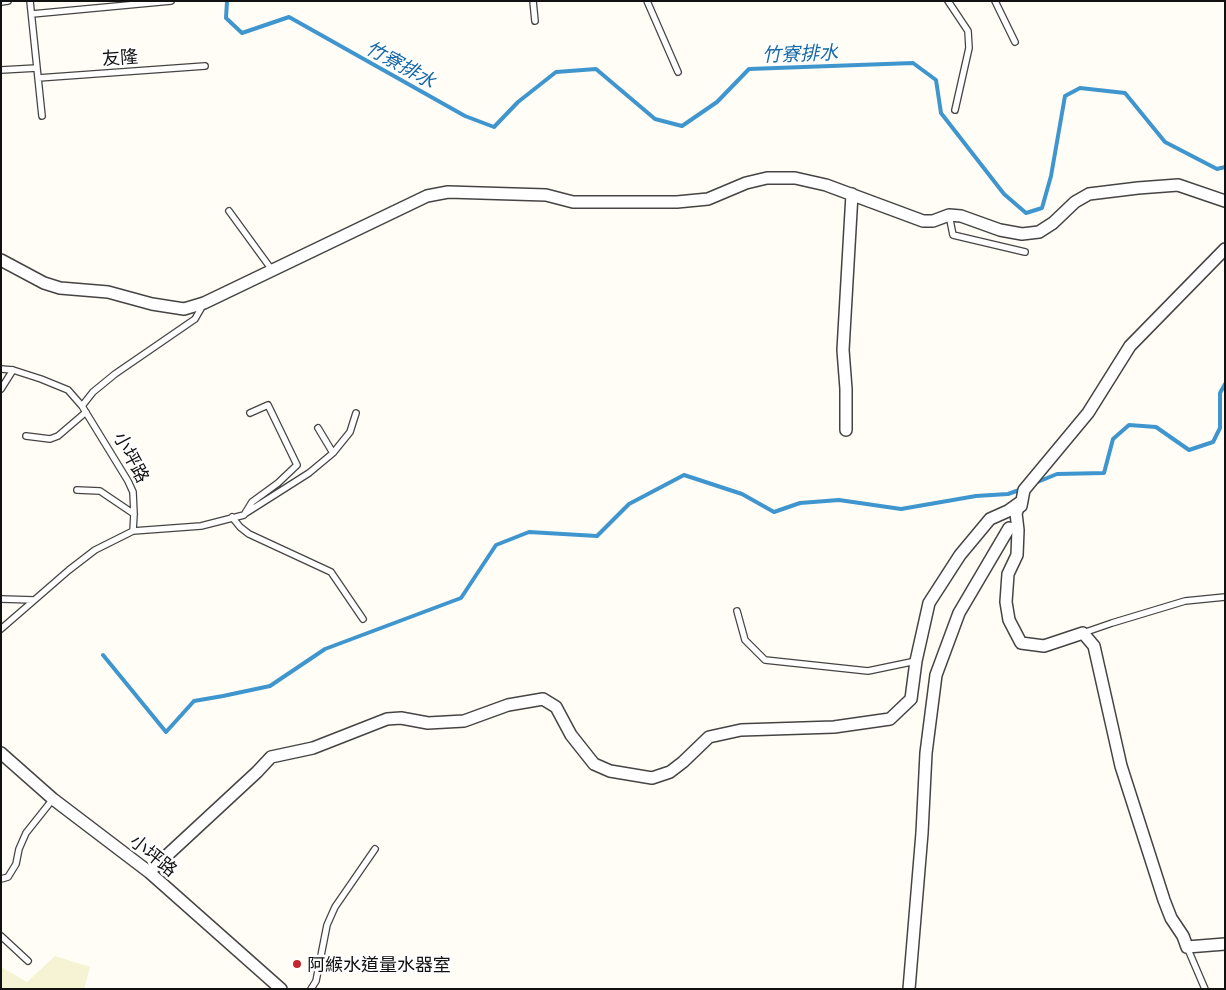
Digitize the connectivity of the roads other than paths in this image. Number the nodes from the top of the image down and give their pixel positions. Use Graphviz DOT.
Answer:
graph roads {
  1 [pos="8,1"];
  2 [pos="30,1"];
  3 [pos="171,1"];
  4 [pos="533,1"];
  5 [pos="647,1"];
  6 [pos="948,1"];
  7 [pos="995,1"];
  8 [pos="1,2"];
  9 [pos="144,3"];
  10 [pos="32,14"];
  11 [pos="535,21"];
  12 [pos="1015,42"];
  13 [pos="205,66"];
  14 [pos="37,68"];
  15 [pos="1,70"];
  16 [pos="678,72"];
  17 [pos="38,78"];
  18 [pos="955,110"];
  19 [pos="42,116"];
  20 [pos="852,194"];
  21 [pos="1225,201"];
  22 [pos="229,211"];
  23 [pos="950,216"];
  24 [pos="1225,250"];
  25 [pos="1025,252"];
  26 [pos="1,260"];
  27 [pos="272,270"];
  28 [pos="204,303"];
  29 [pos="1,369"];
  30 [pos="13,370"];
  31 [pos="1,389"];
  32 [pos="84,409"];
  33 [pos="250,412"];
  34 [pos="356,413"];
  35 [pos="318,428"];
  36 [pos="846,430"];
  37 [pos="26,436"];
  38 [pos="333,453"];
  39 [pos="77,490"];
  40 [pos="1022,500"];
  41 [pos="134,514"];
  42 [pos="244,514"];
  43 [pos="232,517"];
  44 [pos="1009,528"];
  45 [pos="133,531"];
  46 [pos="1225,597"];
  47 [pos="1,599"];
  48 [pos="34,600"];
  49 [pos="737,611"];
  50 [pos="363,620"];
  51 [pos="1,629"];
  52 [pos="1083,633"];
  53 [pos="916,661"];
  54 [pos="1,754"];
  55 [pos="53,798"];
  56 [pos="375,849"];
  57 [pos="149,872"];
  58 [pos="1,879"];
  59 [pos="1,936"];
  60 [pos="1225,944"];
  61 [pos="1187,947"];
  62 [pos="28,961"];
  63 [pos="281,989"];
  64 [pos="311,989"];
  65 [pos="910,989"];
  66 [pos="1205,989"];
  1 -- 8 [label="lane"];
  2 -- 10 [label="lane"];
  3 -- 9 [label="lane"];
  4 -- 11 [label="lane"];
  5 -- 16 [label="lane"];
  6 -- 18 [label="lane"];
  7 -- 12 [label="lane"];
  9 -- 10 [label="lane"];
  10 -- 14 [label="lane"];
  13 -- 17 [label="lane, 友隆"];
  14 -- 15 [label="lane"];
  14 -- 17 [label="lane"];
  17 -- 19 [label="lane"];
  20 -- 23 [label="street"];
  20 -- 27 [label="street"];
  20 -- 36 [label="street"];
  21 -- 23 [label="street"];
  22 -- 27 [label="lane"];
  23 -- 25 [label="lane"];
  24 -- 40 [label="street"];
  26 -- 28 [label="street"];
  27 -- 28 [label="street"];
  28 -- 32 [label="lane"];
  29 -- 30 [label="lane, 小坪路"];
  30 -- 31 [label="lane"];
  30 -- 32 [label="lane, 小坪路"];
  32 -- 37 [label="lane"];
  32 -- 41 [label="lane, 小坪路"];
  33 -- 42 [label="lane"];
  34 -- 38 [label="lane"];
  35 -- 38 [label="lane"];
  38 -- 42 [label="lane"];
  39 -- 41 [label="lane"];
  40 -- 52 [label="street"];
  40 -- 53 [label="street"];
  41 -- 45 [label="lane, 小坪路"];
  42 -- 43 [label="lane"];
  43 -- 45 [label="lane"];
  43 -- 50 [label="lane"];
  44 -- 65 [label="street"];
  45 -- 48 [label="lane"];
  46 -- 52 [label="lane"];
  47 -- 48 [label="lane"];
  48 -- 51 [label="lane"];
  49 -- 53 [label="lane"];
  52 -- 61 [label="street"];
  53 -- 57 [label="street"];
  54 -- 55 [label="street, 小坪路"];
  55 -- 57 [label="street, 小坪路"];
  55 -- 58 [label="lane"];
  56 -- 64 [label="lane"];
  57 -- 63 [label="street, 小坪路"];
  59 -- 62 [label="lane"];
  60 -- 61 [label="street"];
  61 -- 66 [label="lane"];
}
